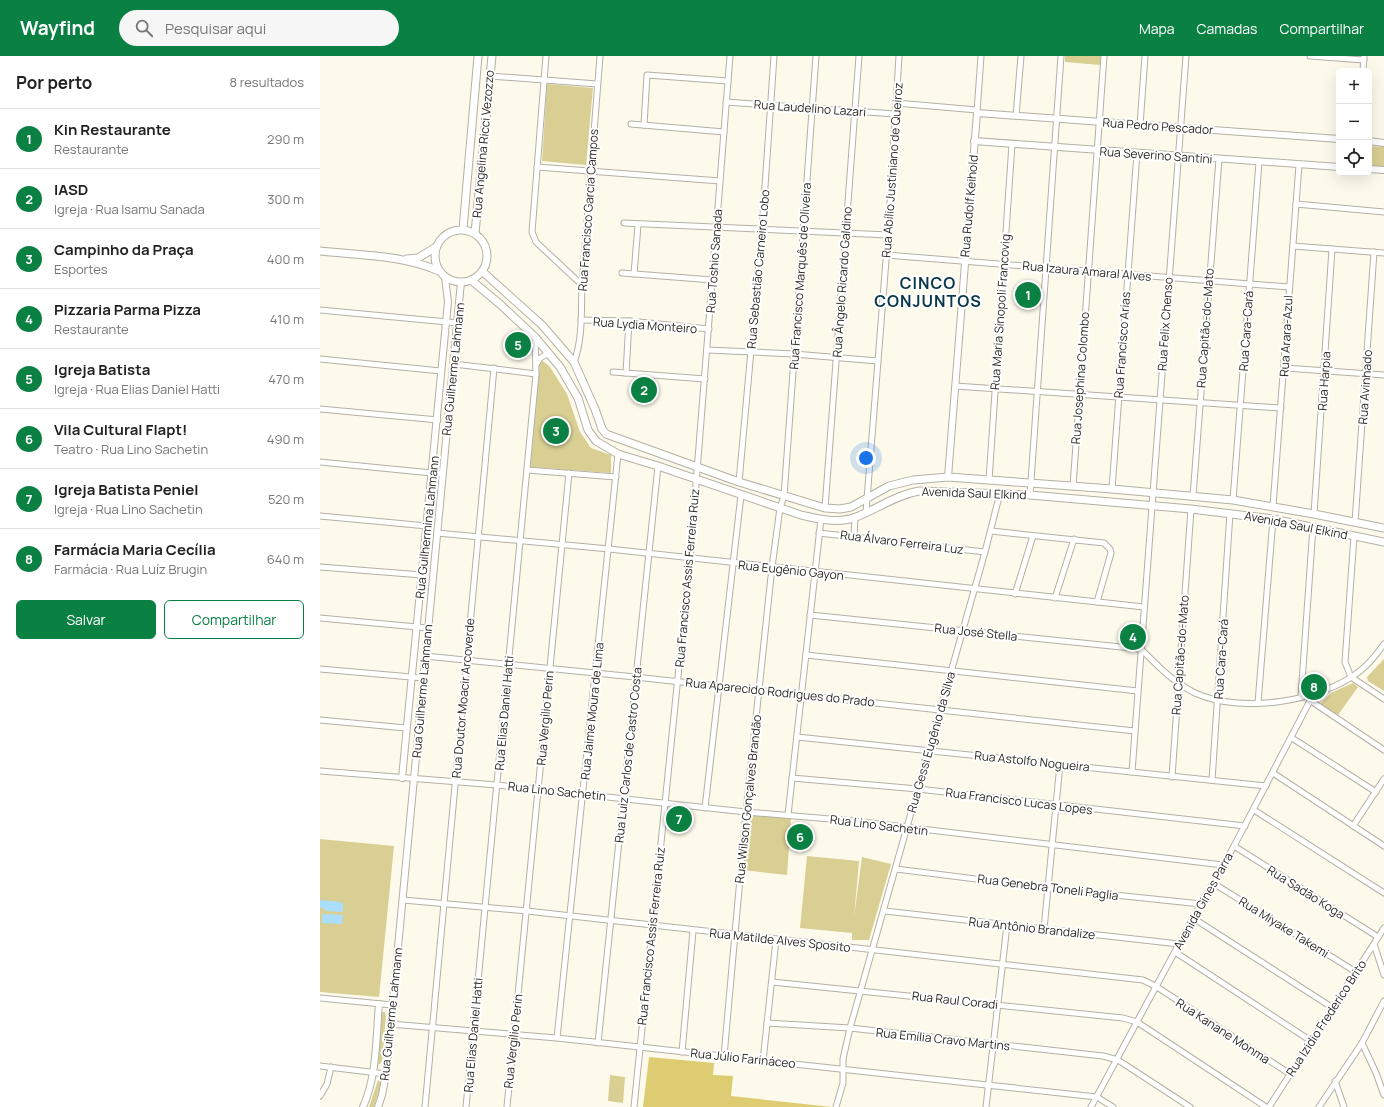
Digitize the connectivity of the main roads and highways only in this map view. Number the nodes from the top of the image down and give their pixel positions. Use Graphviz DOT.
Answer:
graph roads {
  1 [pos="478,58"];
  2 [pos="492,59"];
  3 [pos="463,229"];
  4 [pos="475,233"];
  5 [pos="436,247"];
  6 [pos="320,251"];
  7 [pos="399,260"];
  8 [pos="439,271"];
  9 [pos="483,272"];
  10 [pos="471,280"];
  11 [pos="596,413"];
  12 [pos="584,418"];
  13 [pos="1384,528"];
  14 [pos="1384,542"];
  1 -- 2 [label="main road"];
  1 -- 3 [label="main road"];
  2 -- 4 [label="main road, Rua Angelina Ricci Vezozzo"];
  3 -- 4 [label="main road"];
  3 -- 5 [label="main road"];
  4 -- 9 [label="main road"];
  5 -- 7 [label="main road"];
  5 -- 8 [label="main road"];
  6 -- 7 [label="main road"];
  7 -- 8 [label="main road"];
  8 -- 10 [label="main road"];
  9 -- 10 [label="main road"];
  9 -- 11 [label="main road, Avenida Saul Elkind"];
  10 -- 12 [label="main road, Avenida Saul Elkind"];
  11 -- 12 [label="main road"];
  11 -- 13 [label="main road, Avenida Saul Elkind"];
  12 -- 14 [label="main road, Avenida Saul Elkind"];
}
